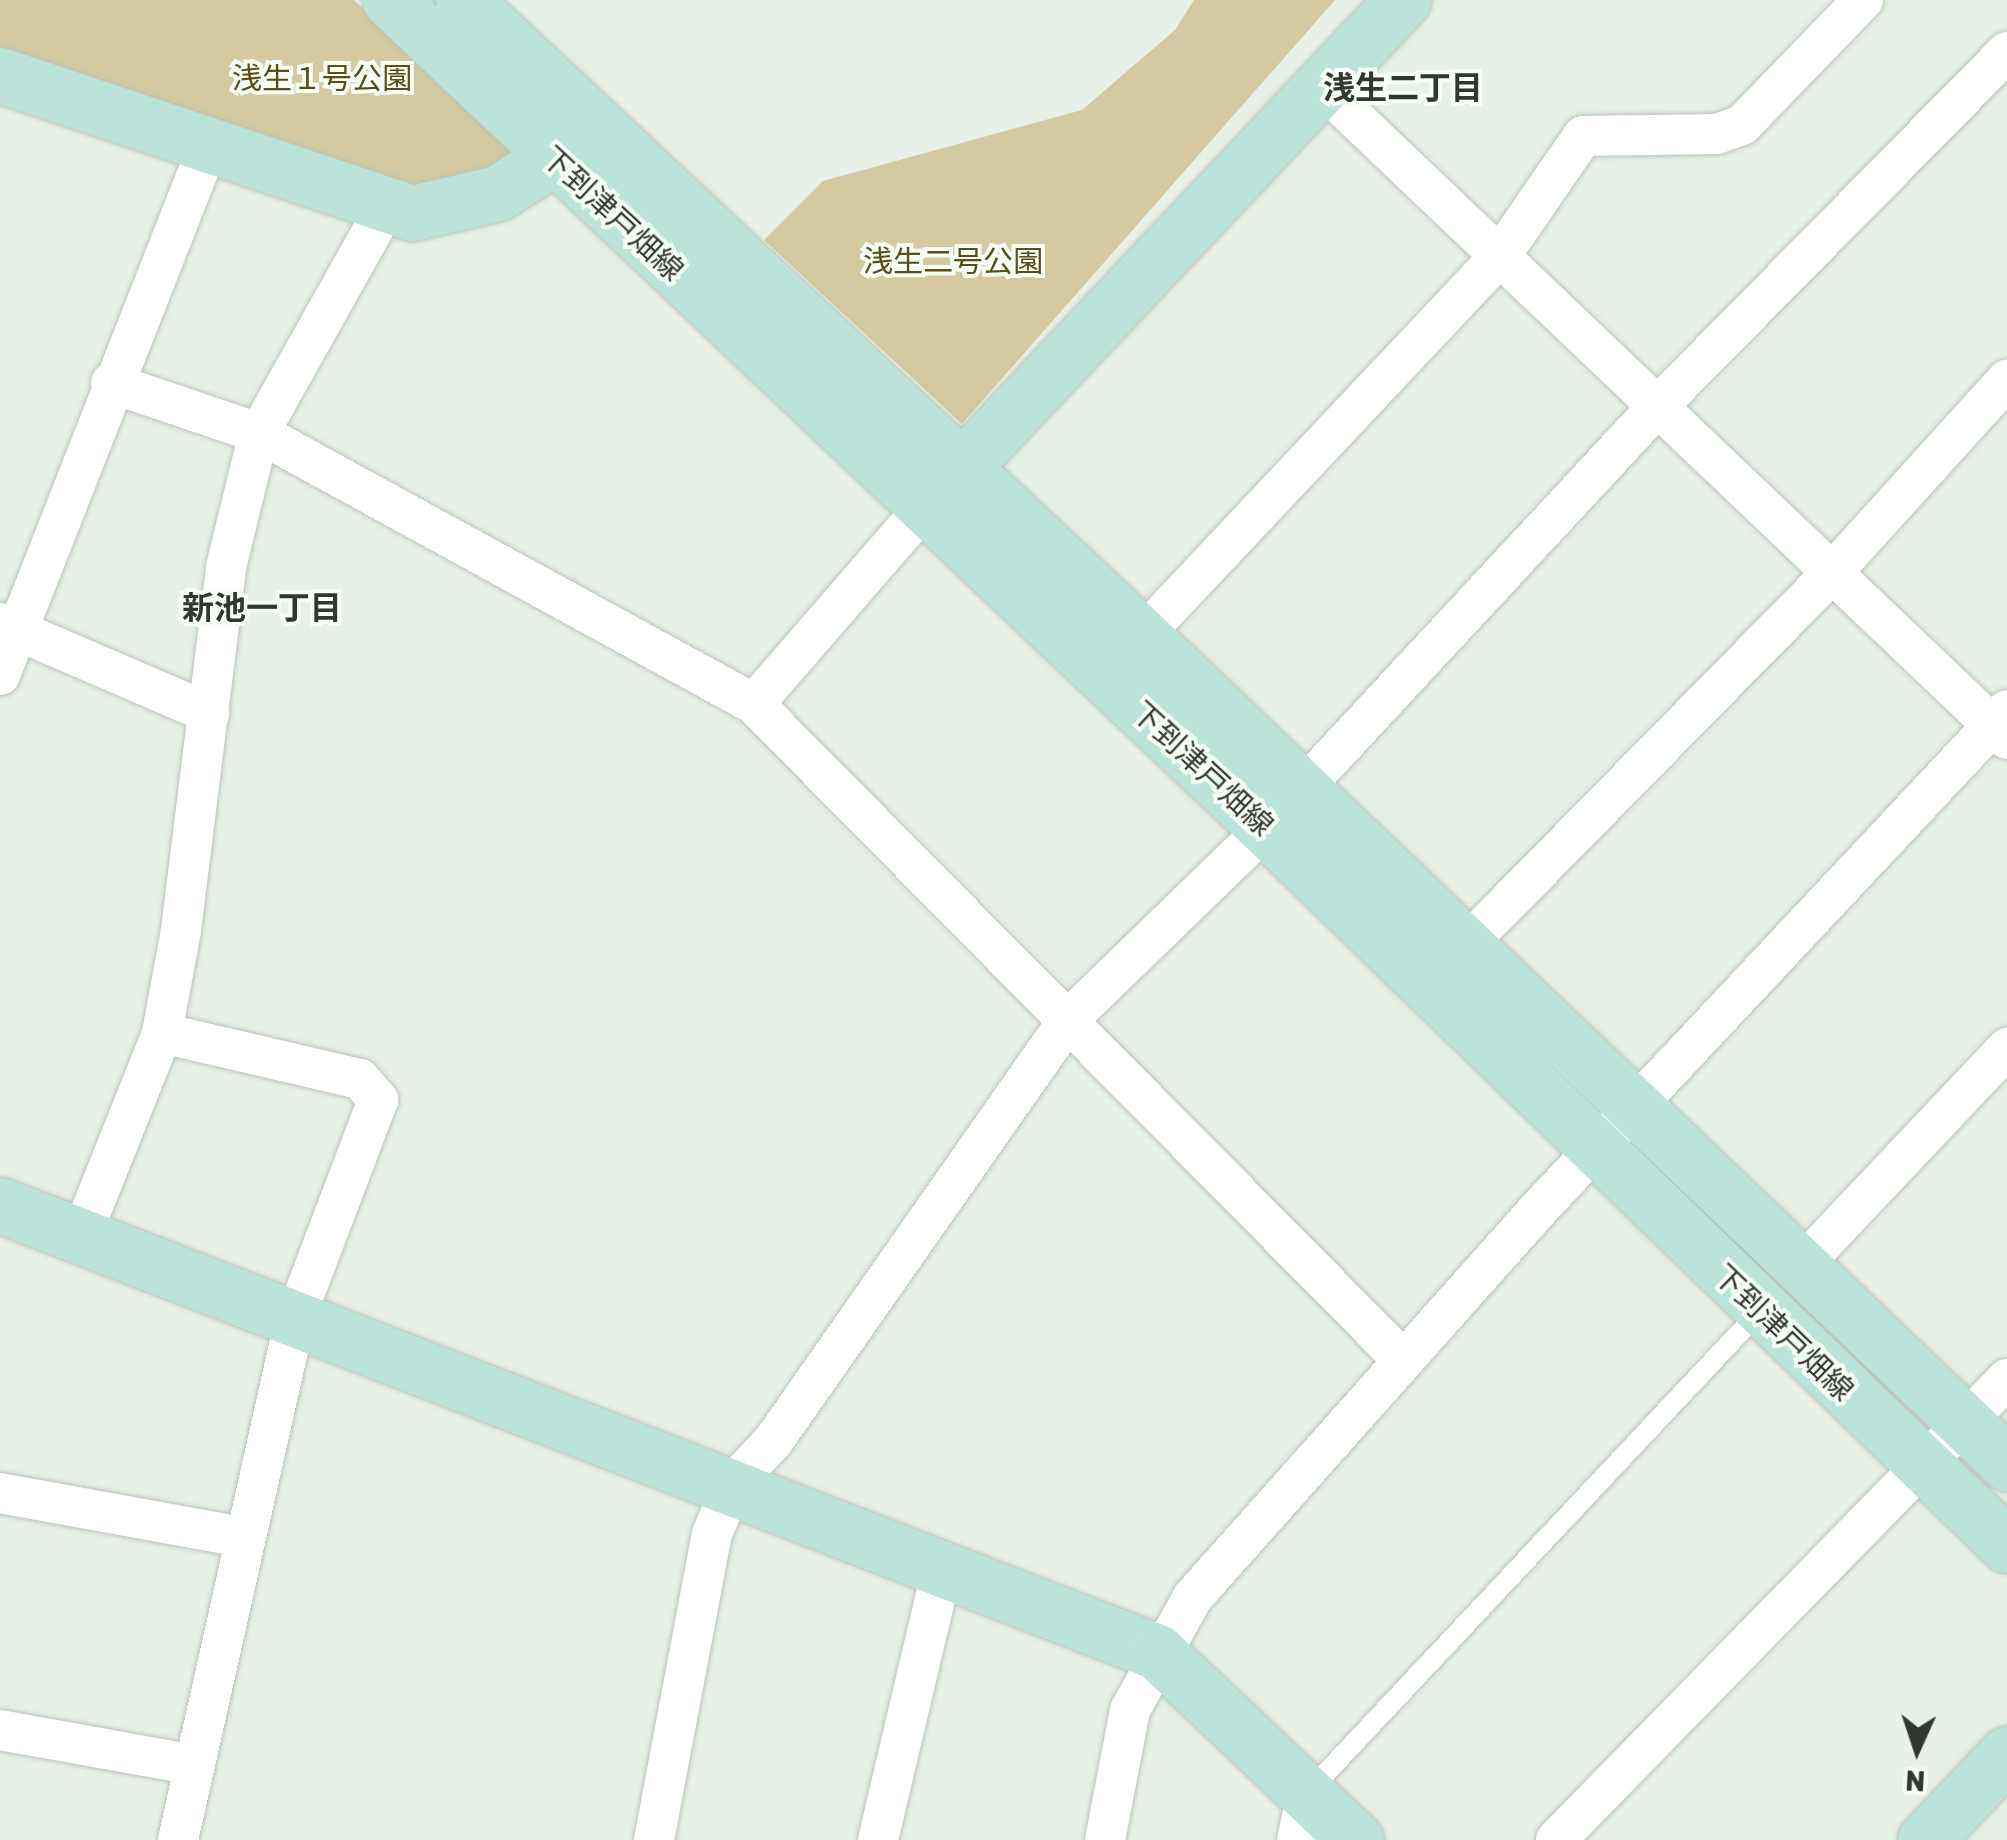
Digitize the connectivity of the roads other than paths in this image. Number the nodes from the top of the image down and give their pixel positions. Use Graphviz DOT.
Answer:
graph roads {
  1 [pos="390,0"];
  2 [pos="463,0"];
  3 [pos="1403,0"];
  4 [pos="1863,0"];
  5 [pos="2007,52"];
  6 [pos="0,75"];
  7 [pos="1321,86"];
  8 [pos="598,127"];
  9 [pos="208,149"];
  10 [pos="555,160"];
  11 [pos="387,205"];
  12 [pos="1500,256"];
  13 [pos="2007,380"];
  14 [pos="111,383"];
  15 [pos="1661,403"];
  16 [pos="260,433"];
  17 [pos="960,468"];
  18 [pos="924,508"];
  19 [pos="1829,576"];
  20 [pos="9,626"];
  21 [pos="1142,636"];
  22 [pos="0,676"];
  23 [pos="754,704"];
  24 [pos="209,713"];
  25 [pos="2002,725"];
  26 [pos="1285,809"];
  27 [pos="1467,944"];
  28 [pos="1068,1019"];
  29 [pos="162,1033"];
  30 [pos="2007,1048"];
  31 [pos="1636,1109"];
  32 [pos="1594,1152"];
  33 [pos="0,1205"];
  34 [pos="81,1236"];
  35 [pos="1802,1265"];
  36 [pos="1760,1311"];
  37 [pos="295,1318"];
  38 [pos="1402,1360"];
  39 [pos="2007,1379"];
  40 [pos="1966,1424"];
  41 [pos="2007,1463"];
  42 [pos="1922,1467"];
  43 [pos="732,1484"];
  44 [pos="0,1493"];
  45 [pos="243,1536"];
  46 [pos="2007,1545"];
  47 [pos="943,1564"];
  48 [pos="1157,1652"];
  49 [pos="0,1730"];
  50 [pos="2007,1754"];
  51 [pos="194,1765"];
  52 [pos="1302,1816"];
  53 [pos="178,1840"];
  54 [pos="654,1840"];
  55 [pos="878,1840"];
  56 [pos="1106,1840"];
  57 [pos="1356,1840"];
  58 [pos="1556,1840"];
  59 [pos="1926,1840"];
  1 -- 10 [label="main road, 下到津戸畑線"];
  2 -- 8 [label="main road, 下到津戸畑線"];
  3 -- 7 [label="main road"];
  4 -- 12 [label="street"];
  5 -- 15 [label="street"];
  6 -- 9 [label="main road"];
  7 -- 12 [label="street"];
  7 -- 17 [label="main road"];
  8 -- 10 [label="main road"];
  8 -- 17 [label="main road, 下到津戸畑線"];
  9 -- 11 [label="main road"];
  9 -- 14 [label="street"];
  10 -- 11 [label="main road"];
  10 -- 18 [label="main road, 下到津戸畑線"];
  11 -- 16 [label="street"];
  12 -- 15 [label="street"];
  12 -- 21 [label="street"];
  13 -- 19 [label="street"];
  14 -- 16 [label="street"];
  14 -- 20 [label="street"];
  15 -- 19 [label="street"];
  15 -- 26 [label="street"];
  16 -- 23 [label="street"];
  16 -- 24 [label="street"];
  17 -- 18 [label="main road"];
  17 -- 21 [label="main road, 下到津戸畑線"];
  18 -- 23 [label="street"];
  18 -- 26 [label="main road, 下到津戸畑線"];
  19 -- 25 [label="street"];
  19 -- 27 [label="street"];
  20 -- 22 [label="street"];
  20 -- 24 [label="street"];
  21 -- 26 [label="main road, 下到津戸畑線"];
  23 -- 28 [label="street"];
  24 -- 29 [label="street"];
  25 -- 31 [label="street"];
  26 -- 27 [label="main road, 下到津戸畑線"];
  26 -- 28 [label="street"];
  26 -- 32 [label="main road, 下到津戸畑線"];
  27 -- 31 [label="main road, 下到津戸畑線"];
  28 -- 38 [label="street"];
  28 -- 43 [label="street"];
  29 -- 34 [label="street"];
  29 -- 37 [label="street"];
  30 -- 35 [label="street"];
  31 -- 32 [label="street"];
  31 -- 35 [label="main road, 下到津戸畑線"];
  32 -- 36 [label="main road, 下到津戸畑線"];
  32 -- 38 [label="street"];
  33 -- 34 [label="main road"];
  34 -- 37 [label="main road"];
  35 -- 40 [label="main road, 下到津戸畑線"];
  36 -- 42 [label="main road, 下到津戸畑線"];
  36 -- 52 [label="lane"];
  37 -- 43 [label="main road"];
  37 -- 45 [label="street"];
  38 -- 48 [label="street"];
  39 -- 40 [label="street"];
  40 -- 41 [label="main road, 下到津戸畑線"];
  40 -- 42 [label="street"];
  42 -- 46 [label="main road, 下到津戸畑線"];
  42 -- 58 [label="street"];
  43 -- 47 [label="main road"];
  43 -- 54 [label="street"];
  44 -- 45 [label="street"];
  45 -- 51 [label="street"];
  47 -- 48 [label="main road"];
  47 -- 55 [label="street"];
  48 -- 52 [label="main road"];
  48 -- 56 [label="street"];
  49 -- 51 [label="street"];
  50 -- 59 [label="main road"];
  51 -- 53 [label="street"];
  52 -- 57 [label="main road"];
}
